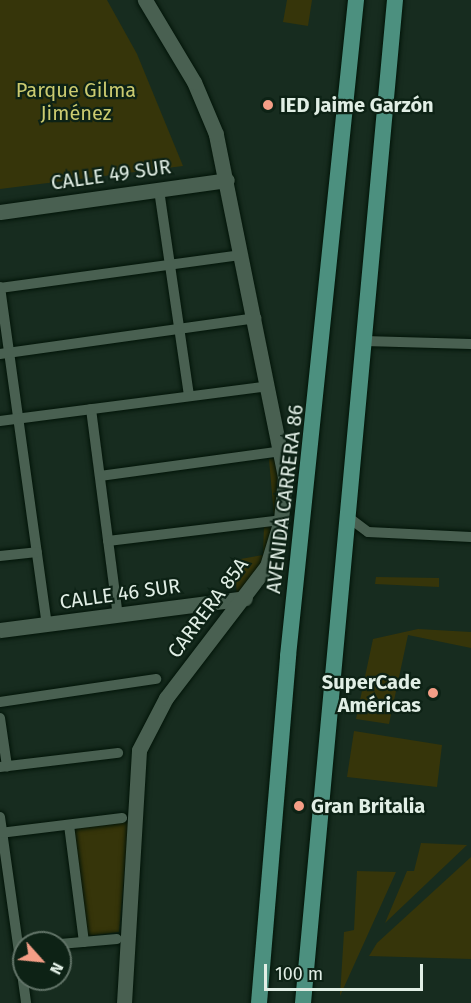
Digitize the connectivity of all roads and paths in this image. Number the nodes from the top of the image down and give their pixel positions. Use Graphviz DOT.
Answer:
graph roads {
  1 [pos="145,0"];
  2 [pos="356,0"];
  3 [pos="395,0"];
  4 [pos="227,180"];
  5 [pos="159,190"];
  6 [pos="0,212"];
  7 [pos="242,255"];
  8 [pos="170,266"];
  9 [pos="0,288"];
  10 [pos="256,318"];
  11 [pos="179,331"];
  12 [pos="364,342"];
  13 [pos="471,344"];
  14 [pos="5,354"];
  15 [pos="269,386"];
  16 [pos="189,396"];
  17 [pos="91,409"];
  18 [pos="18,419"];
  19 [pos="0,421"];
  20 [pos="284,451"];
  21 [pos="100,476"];
  22 [pos="348,517"];
  23 [pos="281,520"];
  24 [pos="471,537"];
  25 [pos="108,541"];
  26 [pos="37,552"];
  27 [pos="0,556"];
  28 [pos="245,598"];
  29 [pos="118,616"];
  30 [pos="47,625"];
  31 [pos="0,630"];
  32 [pos="156,680"];
  33 [pos="0,702"];
  34 [pos="0,718"];
  35 [pos="118,753"];
  36 [pos="3,767"];
  37 [pos="0,818"];
  38 [pos="122,818"];
  39 [pos="69,825"];
  40 [pos="1,833"];
  41 [pos="5,892"];
  42 [pos="16,931"];
  43 [pos="117,939"];
  44 [pos="84,942"];
  45 [pos="72,943"];
  46 [pos="124,1003"];
  47 [pos="258,1003"];
  48 [pos="303,1003"];
  1 -- 4 [label="street, CARRERA 85A"];
  2 -- 47 [label="main road, AVENIDA CARRERA 86"];
  3 -- 12 [label="main road"];
  4 -- 5 [label="street, CALLE 49 SUR"];
  4 -- 7 [label="street, CARRERA 85A"];
  5 -- 6 [label="street, CALLE 49 SUR"];
  5 -- 8 [label="street"];
  7 -- 8 [label="street"];
  7 -- 10 [label="street, CARRERA 85A"];
  8 -- 9 [label="street"];
  8 -- 11 [label="street"];
  9 -- 14 [label="street"];
  10 -- 11 [label="street"];
  10 -- 15 [label="street, CARRERA 85A"];
  11 -- 14 [label="street"];
  11 -- 16 [label="street"];
  12 -- 13 [label="street"];
  12 -- 22 [label="main road"];
  14 -- 18 [label="street"];
  15 -- 16 [label="street"];
  15 -- 20 [label="street, CARRERA 85A"];
  16 -- 17 [label="street"];
  17 -- 18 [label="street"];
  17 -- 21 [label="street"];
  18 -- 19 [label="street"];
  18 -- 26 [label="street"];
  20 -- 21 [label="street"];
  20 -- 23 [label="street, CARRERA 85A"];
  21 -- 25 [label="street"];
  22 -- 24 [label="street"];
  22 -- 48 [label="main road"];
  23 -- 25 [label="street"];
  23 -- 28 [label="street, CARRERA 85A"];
  25 -- 29 [label="street"];
  26 -- 27 [label="street"];
  26 -- 30 [label="street"];
  28 -- 29 [label="street, CALLE 46 SUR"];
  28 -- 46 [label="street, CARRERA 85A"];
  29 -- 30 [label="street, CALLE 46 SUR"];
  30 -- 31 [label="street, CALLE 46 SUR"];
  32 -- 33 [label="street"];
  34 -- 36 [label="street"];
  35 -- 36 [label="street"];
  37 -- 40 [label="street"];
  38 -- 39 [label="street"];
  39 -- 40 [label="street"];
  39 -- 44 [label="street"];
  40 -- 41 [label="street"];
  41 -- 42 [label="street"];
  43 -- 44 [label="street"];
  44 -- 45 [label="street"];
}
